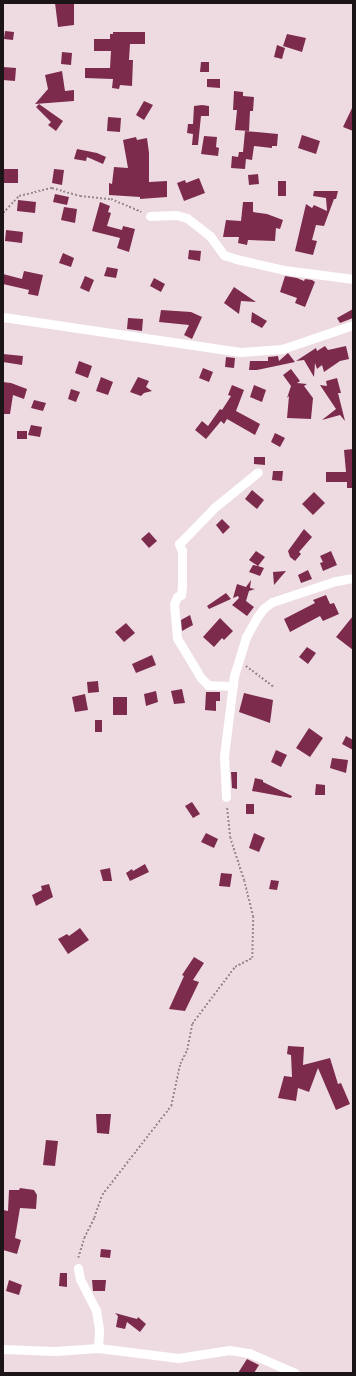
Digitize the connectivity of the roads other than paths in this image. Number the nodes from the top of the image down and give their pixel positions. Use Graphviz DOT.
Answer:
graph roads {
  1 [pos="150,216"];
  2 [pos="353,279"];
  3 [pos="3,317"];
  4 [pos="353,326"];
  5 [pos="258,472"];
  6 [pos="353,578"];
  7 [pos="233,686"];
  8 [pos="226,797"];
  9 [pos="78,1268"];
  10 [pos="98,1348"];
  11 [pos="3,1349"];
  12 [pos="295,1373"];
  1 -- 2 [label="street"];
  3 -- 4 [label="street"];
  5 -- 7 [label="street"];
  6 -- 7 [label="street"];
  7 -- 8 [label="street"];
  9 -- 10 [label="street"];
  10 -- 11 [label="street"];
  10 -- 12 [label="street"];
}
